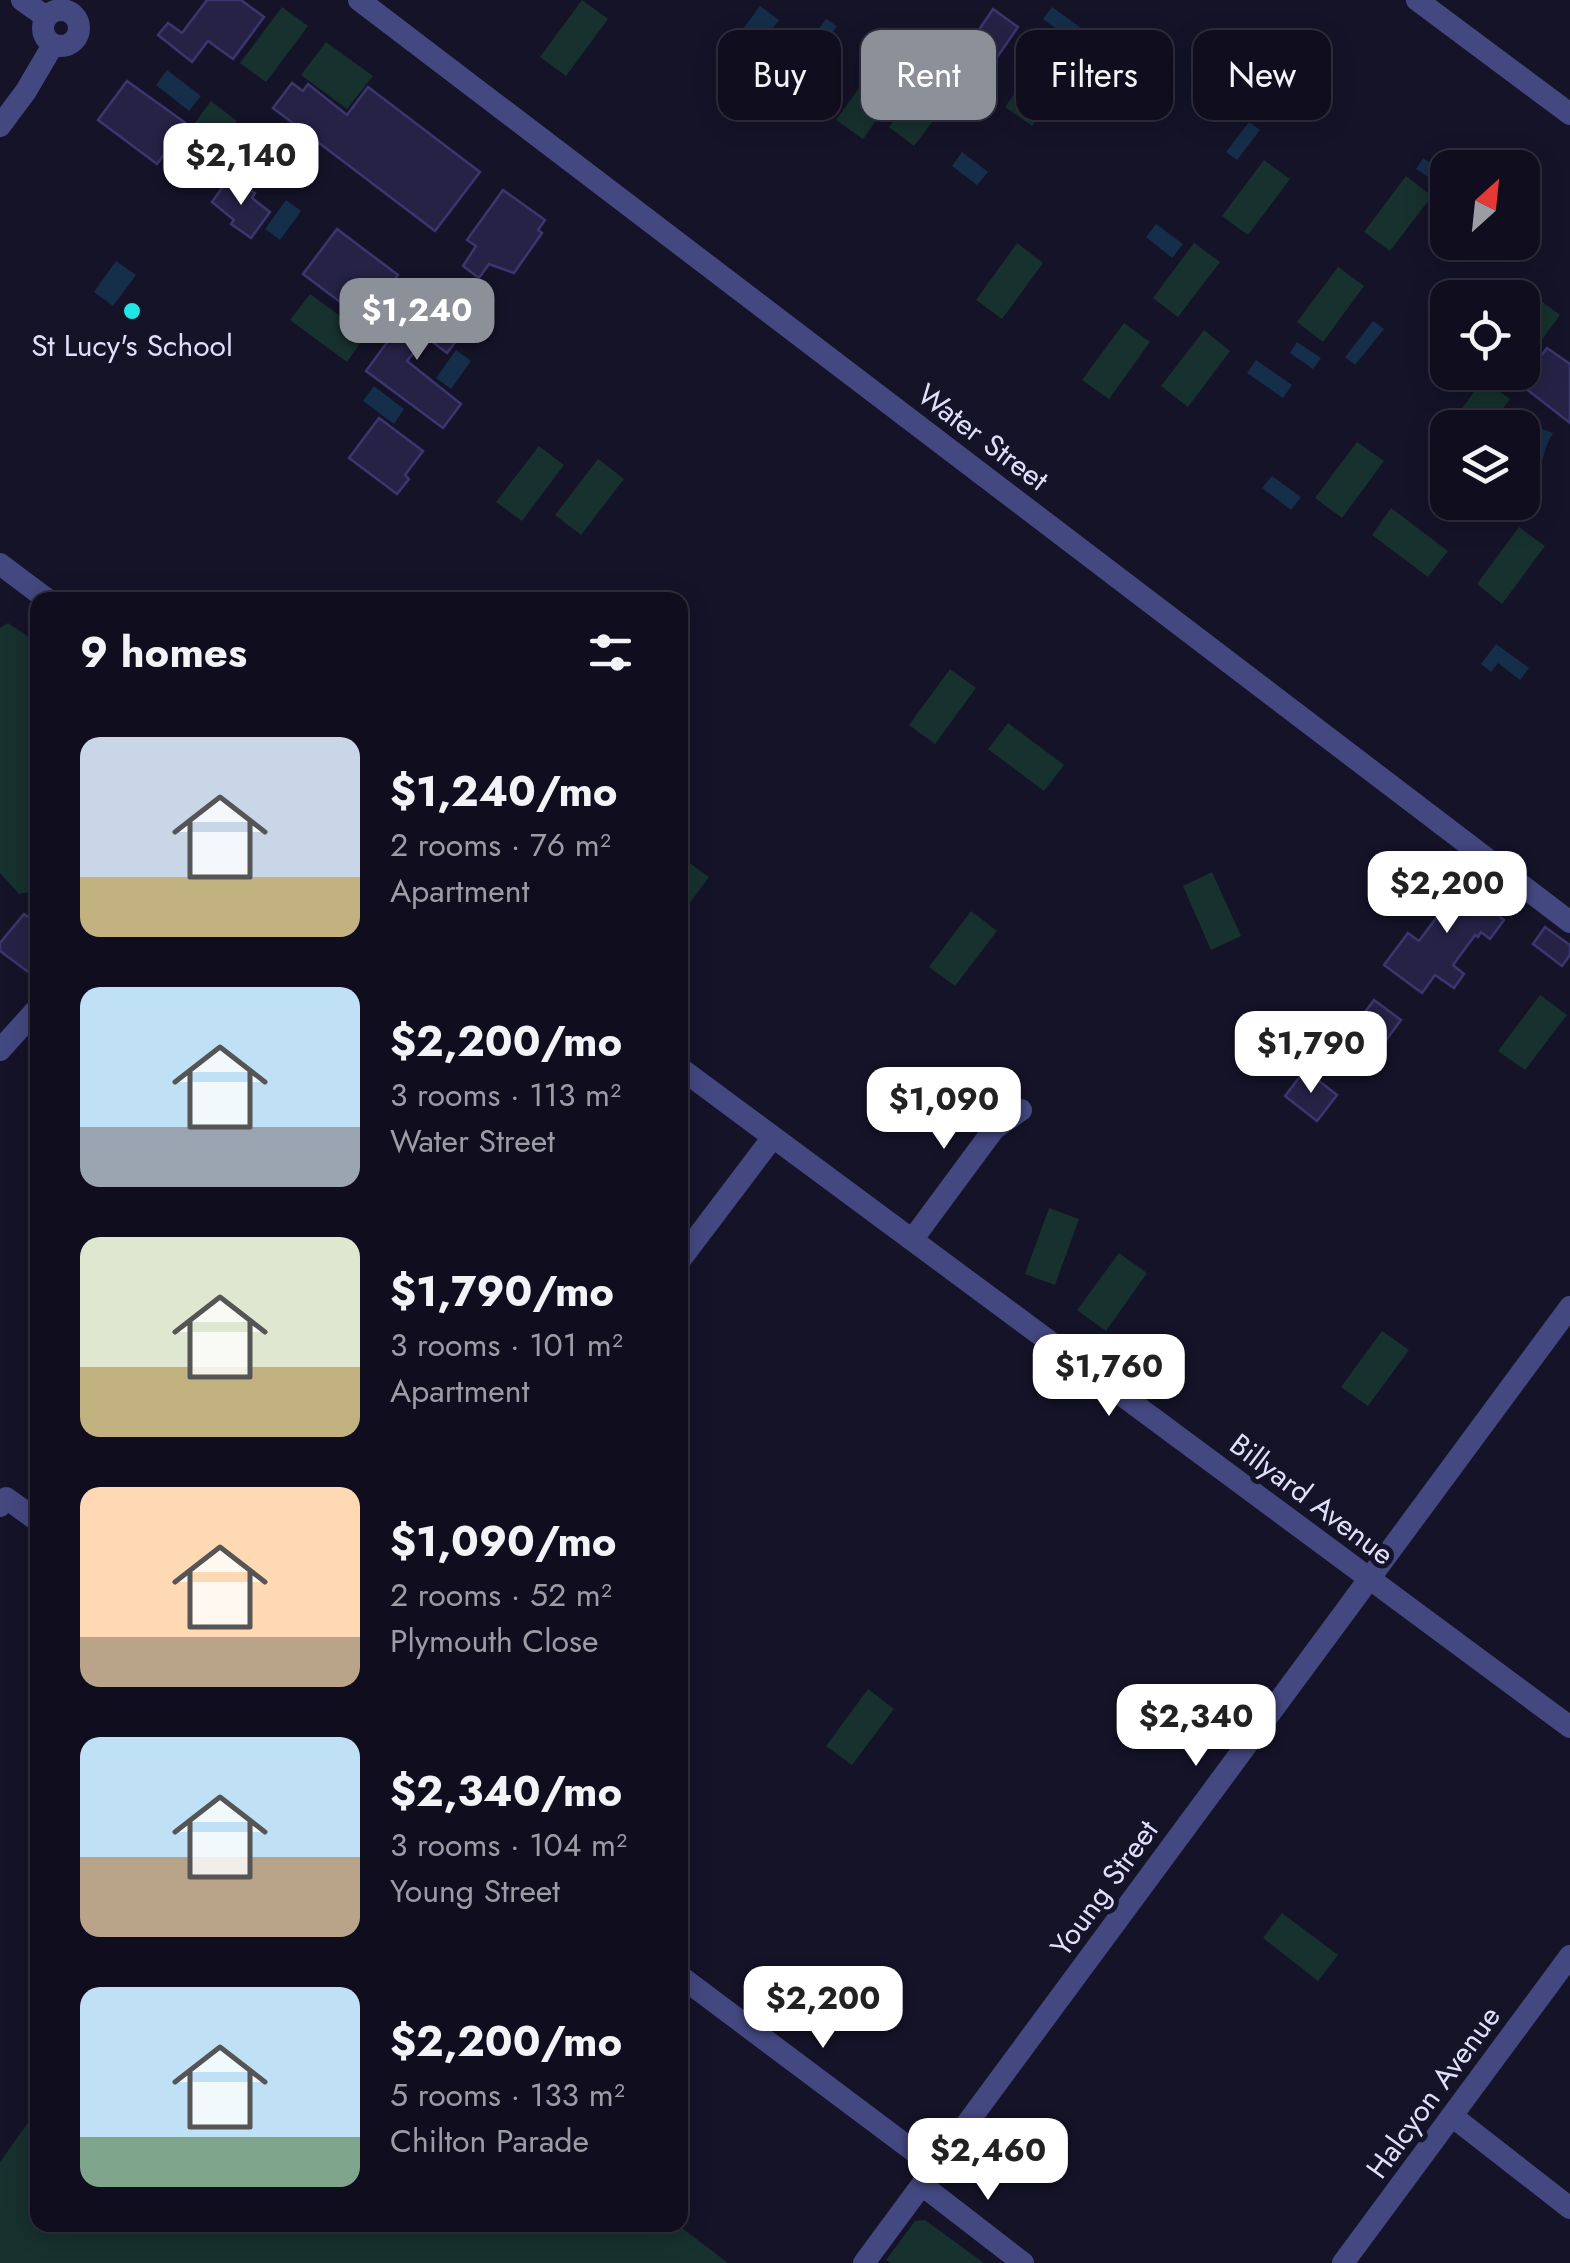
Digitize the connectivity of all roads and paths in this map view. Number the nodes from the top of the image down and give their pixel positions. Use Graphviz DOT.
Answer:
graph roads {
  1 [pos="22,0"];
  2 [pos="360,0"];
  3 [pos="1416,0"];
  4 [pos="84,9"];
  5 [pos="46,17"];
  6 [pos="53,45"];
  7 [pos="1570,114"];
  8 [pos="0,126"];
  9 [pos="0,564"];
  10 [pos="37,592"];
  11 [pos="1570,922"];
  12 [pos="30,1017"];
  13 [pos="0,1050"];
  14 [pos="688,1074"];
  15 [pos="1021,1110"];
  16 [pos="773,1137"];
  17 [pos="912,1240"];
  18 [pos="688,1249"];
  19 [pos="1570,1306"];
  20 [pos="3,1502"];
  21 [pos="30,1517"];
  22 [pos="1369,1579"];
  23 [pos="1570,1727"];
  24 [pos="1570,1956"];
  25 [pos="688,1982"];
  26 [pos="1452,2116"];
  27 [pos="928,2176"];
  28 [pos="1570,2208"];
  29 [pos="864,2263"];
  30 [pos="1024,2263"];
  31 [pos="1343,2263"];
  1 -- 5 [label="street"];
  2 -- 11 [label="street, Water Street"];
  3 -- 7 [label="street"];
  4 -- 5 [label="street"];
  4 -- 6 [label="street"];
  5 -- 6 [label="street"];
  6 -- 8 [label="street"];
  9 -- 10 [label="street"];
  12 -- 13 [label="street"];
  14 -- 16 [label="street, Billyard Avenue"];
  15 -- 17 [label="street"];
  16 -- 17 [label="street, Billyard Avenue"];
  16 -- 18 [label="street"];
  17 -- 22 [label="street, Billyard Avenue"];
  19 -- 22 [label="street, Young Street"];
  20 -- 21 [label="street"];
  22 -- 23 [label="street, Billyard Avenue"];
  22 -- 27 [label="street, Young Street"];
  24 -- 26 [label="street, Halcyon Avenue"];
  25 -- 27 [label="street"];
  26 -- 28 [label="street"];
  26 -- 31 [label="street, Halcyon Avenue"];
  27 -- 29 [label="street, Young Street"];
  27 -- 30 [label="street"];
}
